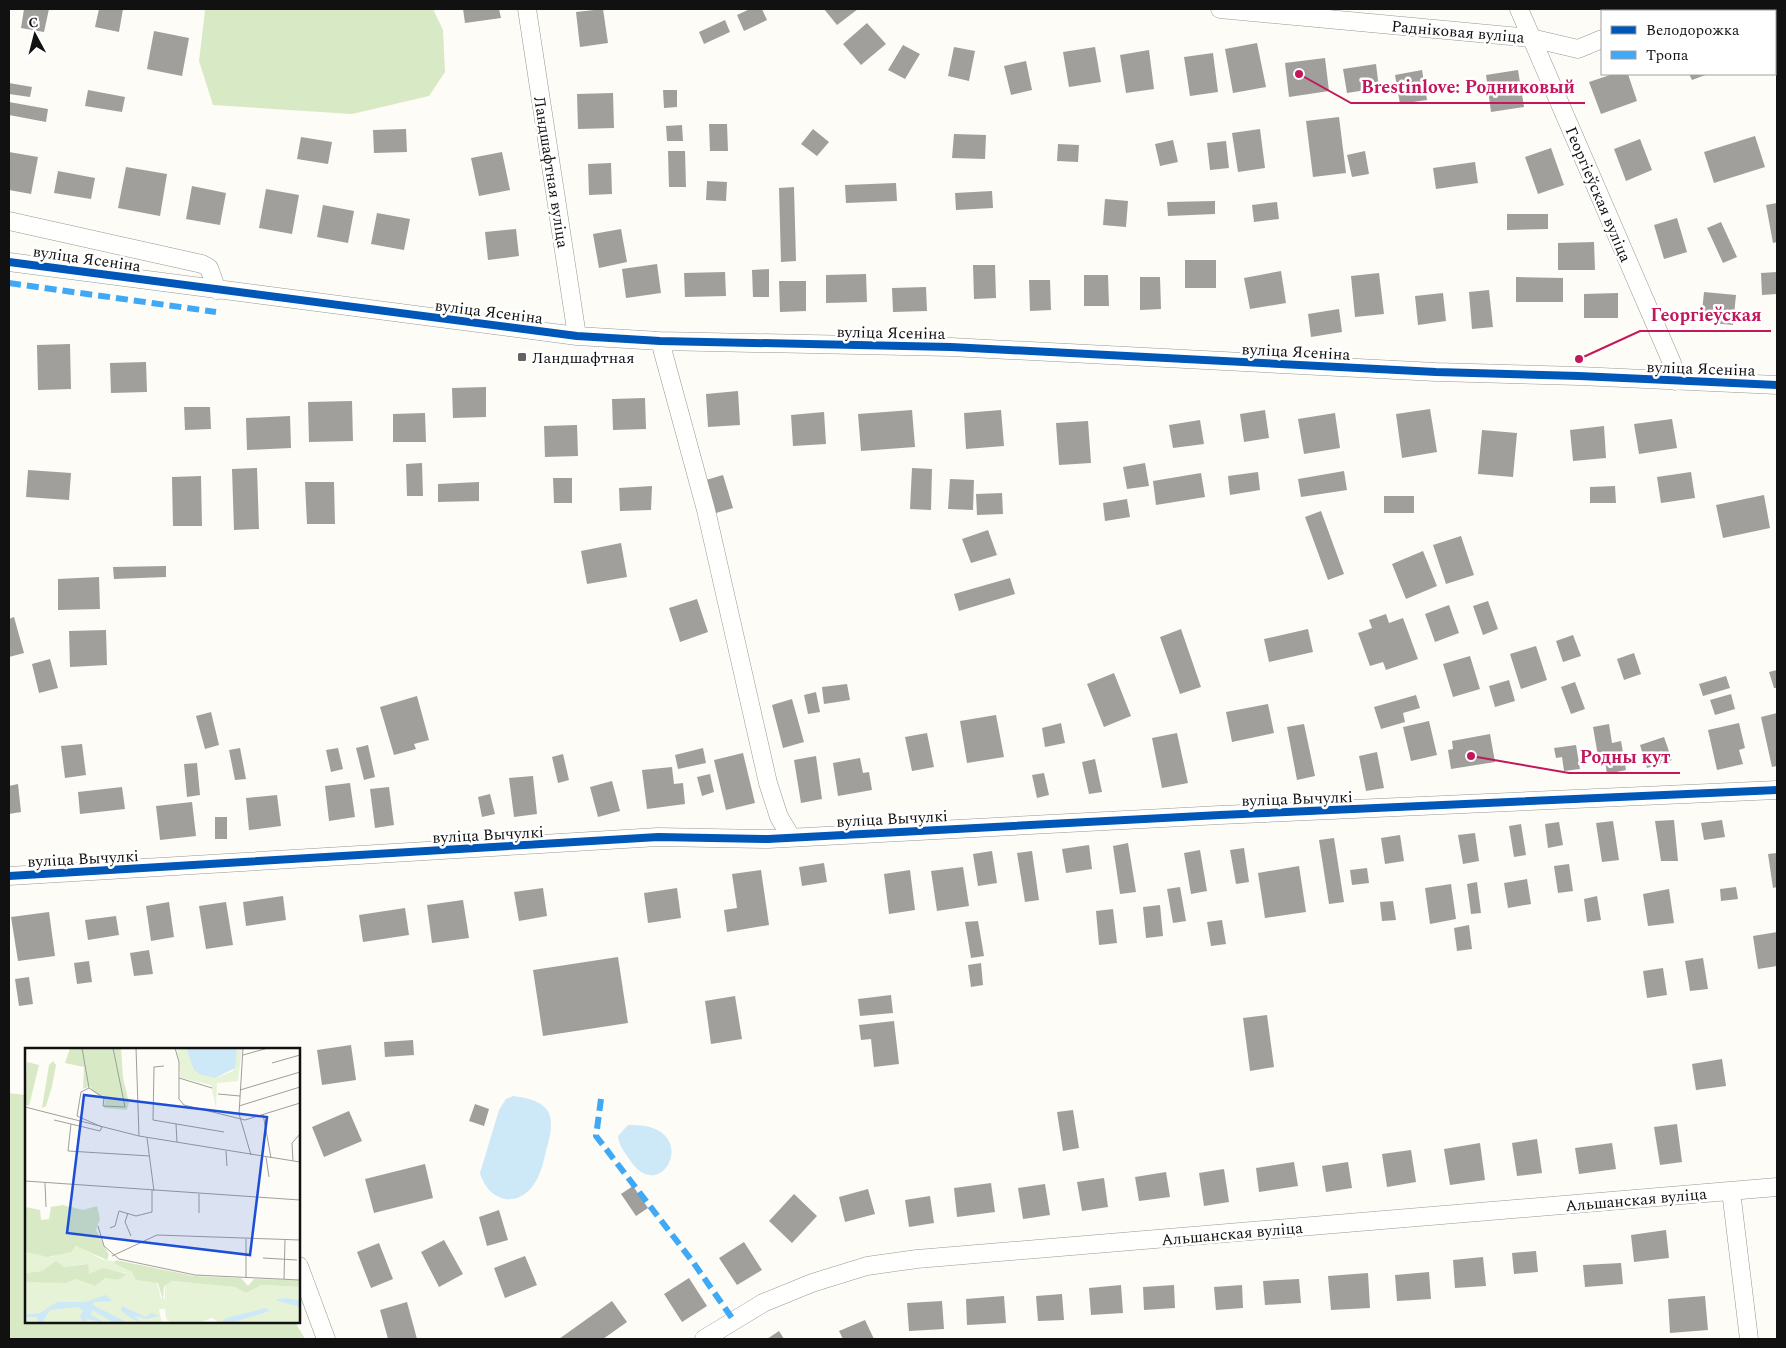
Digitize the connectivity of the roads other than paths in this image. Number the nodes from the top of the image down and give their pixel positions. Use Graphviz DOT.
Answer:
graph roads {
  1 [pos="527,9"];
  2 [pos="1220,9"];
  3 [pos="1519,9"];
  4 [pos="1531,38"];
  5 [pos="1601,39"];
  6 [pos="9,221"];
  7 [pos="9,262"];
  8 [pos="217,290"];
  9 [pos="577,336"];
  10 [pos="660,341"];
  11 [pos="1674,381"];
  12 [pos="1777,385"];
  13 [pos="1777,790"];
  14 [pos="790,837"];
  15 [pos="9,876"];
  16 [pos="1777,1187"];
  17 [pos="1731,1191"];
  18 [pos="300,1269"];
  19 [pos="326,1339"];
  20 [pos="704,1339"];
  21 [pos="1749,1339"];
  1 -- 9 [label="street, Ландшафтная вуліца"];
  2 -- 4 [label="street, Радніковая вуліца"];
  3 -- 4 [label="street, Георгіеўская вуліца"];
  4 -- 5 [label="street, Радніковая вуліца"];
  4 -- 11 [label="street, Георгіеўская вуліца"];
  6 -- 8 [label="street"];
  7 -- 8 [label="street, вуліца Ясеніна"];
  8 -- 9 [label="street, вуліца Ясеніна"];
  9 -- 10 [label="street, вуліца Ясеніна"];
  10 -- 11 [label="street, вуліца Ясеніна"];
  10 -- 14 [label="street"];
  11 -- 12 [label="street, вуліца Ясеніна"];
  13 -- 14 [label="street, вуліца Вычулкі"];
  14 -- 15 [label="street, вуліца Вычулкі"];
  16 -- 17 [label="street, Альшанская вуліца"];
  17 -- 20 [label="street, Альшанская вуліца"];
  17 -- 21 [label="street"];
  18 -- 19 [label="street"];
}
